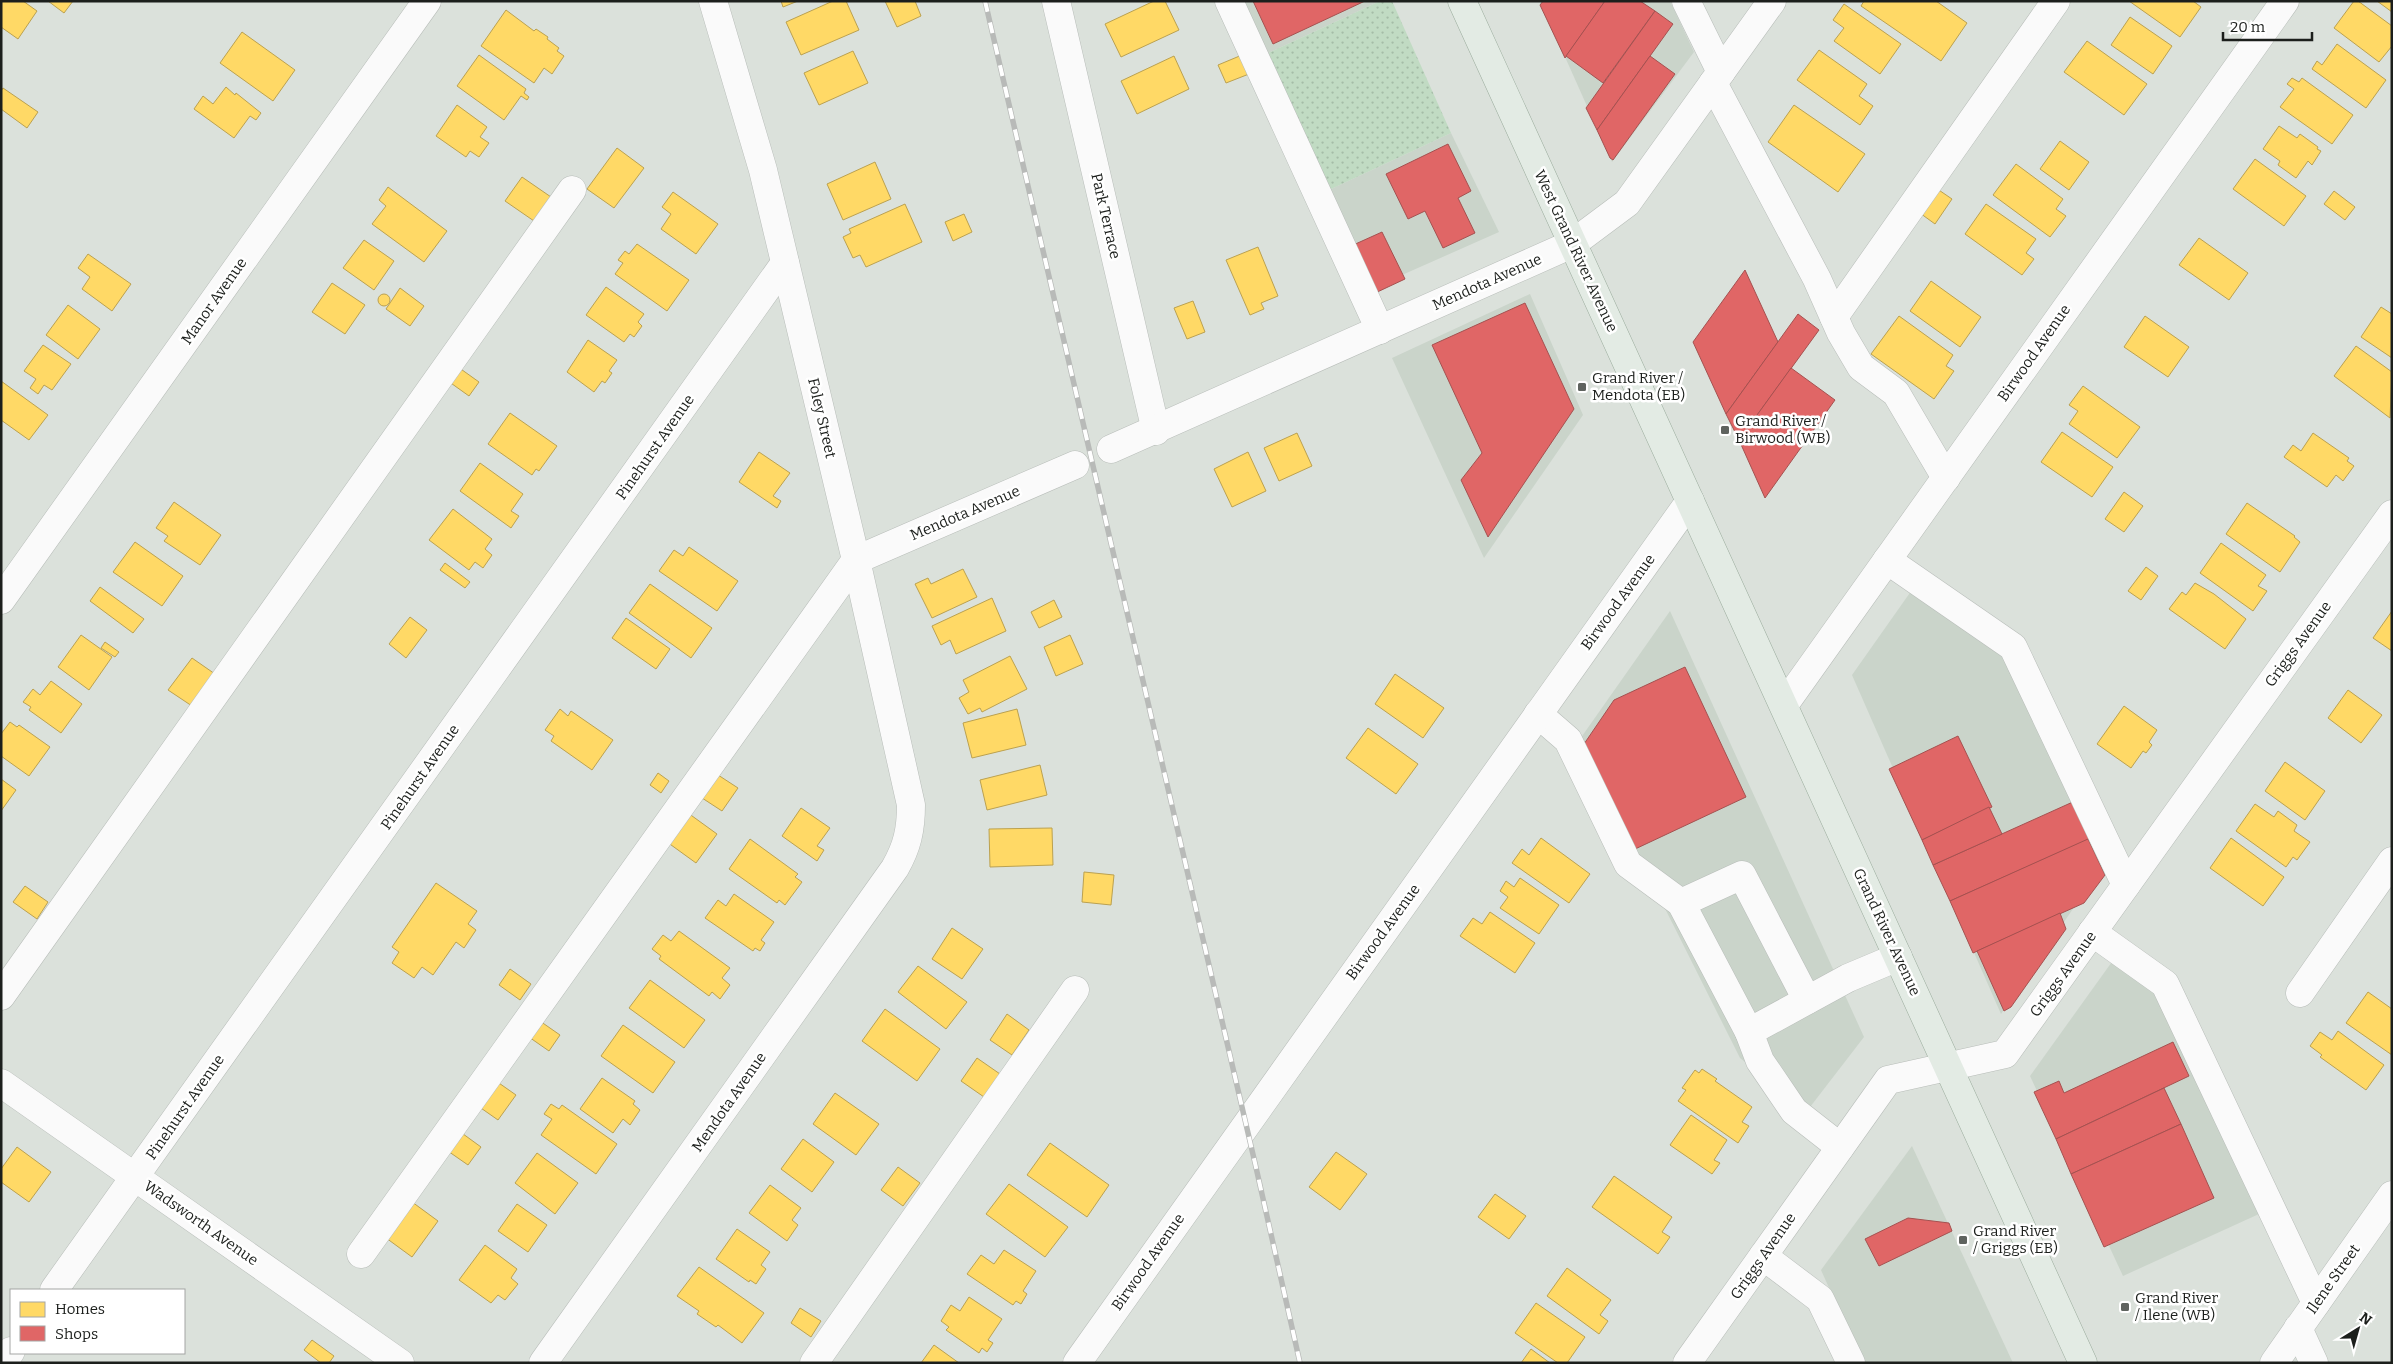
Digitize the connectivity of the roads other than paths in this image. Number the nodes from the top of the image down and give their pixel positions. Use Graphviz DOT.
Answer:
graph roads {
  1 [pos="427,1"];
  2 [pos="713,1"];
  3 [pos="1056,1"];
  4 [pos="1229,1"];
  5 [pos="1462,1"];
  6 [pos="1686,1"];
  7 [pos="1772,1"];
  8 [pos="2056,1"];
  9 [pos="2285,1"];
  10 [pos="1717,77"];
  11 [pos="572,190"];
  12 [pos="1572,244"];
  13 [pos="785,263"];
  14 [pos="1834,317"];
  15 [pos="1380,330"];
  16 [pos="1156,431"];
  17 [pos="1111,449"];
  18 [pos="1075,465"];
  19 [pos="1946,478"];
  20 [pos="1690,501"];
  21 [pos="2392,514"];
  22 [pos="856,560"];
  23 [pos="1887,560"];
  24 [pos="1,600"];
  25 [pos="1784,706"];
  26 [pos="1538,714"];
  27 [pos="909,838"];
  28 [pos="2392,861"];
  29 [pos="2126,885"];
  30 [pos="1681,903"];
  31 [pos="2092,932"];
  32 [pos="1898,957"];
  33 [pos="1075,990"];
  34 [pos="2300,993"];
  35 [pos="1,996"];
  36 [pos="1807,1000"];
  37 [pos="1749,1032"];
  38 [pos="1948,1065"];
  39 [pos="1,1083"];
  40 [pos="1840,1147"];
  41 [pos="135,1177"];
  42 [pos="2392,1195"];
  43 [pos="361,1254"];
  44 [pos="1763,1256"];
  45 [pos="55,1289"];
  46 [pos="2316,1303"];
  47 [pos="2298,1328"];
  48 [pos="10,1351"];
  49 [pos="2,1363"];
  50 [pos="400,1363"];
  51 [pos="543,1363"];
  52 [pos="814,1363"];
  53 [pos="1077,1363"];
  54 [pos="1687,1363"];
  55 [pos="1851,1363"];
  56 [pos="2083,1363"];
  57 [pos="2274,1363"];
  58 [pos="2314,1363"];
  1 -- 24 [label="street, Manor Avenue"];
  2 -- 13 [label="street, Foley Street"];
  3 -- 16 [label="street, Park Terrace"];
  4 -- 15 [label="street"];
  5 -- 12 [label="main road, West Grand River Avenue"];
  6 -- 10 [label="street"];
  7 -- 10 [label="street, Mendota Avenue"];
  8 -- 14 [label="street"];
  9 -- 19 [label="street, Birwood Avenue"];
  10 -- 12 [label="street, Mendota Avenue"];
  10 -- 14 [label="street"];
  11 -- 35 [label="street"];
  12 -- 15 [label="street, Mendota Avenue"];
  12 -- 20 [label="main road, West Grand River Avenue"];
  13 -- 22 [label="street, Foley Street"];
  13 -- 41 [label="street, Pinehurst Avenue"];
  14 -- 19 [label="street"];
  15 -- 16 [label="street, Mendota Avenue"];
  16 -- 17 [label="street, Mendota Avenue"];
  18 -- 22 [label="street, Mendota Avenue"];
  19 -- 23 [label="street, Birwood Avenue"];
  20 -- 25 [label="main road, Grand River Avenue"];
  20 -- 26 [label="street, Birwood Avenue"];
  21 -- 29 [label="street, Griggs Avenue"];
  22 -- 27 [label="street, Foley Street"];
  22 -- 43 [label="street"];
  23 -- 25 [label="street, Birwood Avenue"];
  23 -- 29 [label="street"];
  25 -- 32 [label="main road, Grand River Avenue"];
  26 -- 30 [label="street"];
  26 -- 53 [label="street, Birwood Avenue"];
  27 -- 51 [label="street, Mendota Avenue"];
  28 -- 34 [label="street"];
  29 -- 31 [label="street, Griggs Avenue"];
  30 -- 36 [label="street"];
  30 -- 37 [label="street"];
  31 -- 38 [label="street, Griggs Avenue"];
  31 -- 46 [label="street"];
  32 -- 36 [label="street"];
  32 -- 38 [label="main road, Grand River Avenue"];
  33 -- 52 [label="street"];
  36 -- 37 [label="street"];
  37 -- 40 [label="street"];
  38 -- 40 [label="street, Griggs Avenue"];
  38 -- 56 [label="main road, Grand River Avenue"];
  39 -- 41 [label="street, Wadsworth Avenue"];
  40 -- 44 [label="street, Griggs Avenue"];
  41 -- 45 [label="street, Pinehurst Avenue"];
  41 -- 50 [label="street, Wadsworth Avenue"];
  42 -- 46 [label="street, Ilene Street"];
  44 -- 54 [label="street, Griggs Avenue"];
  44 -- 55 [label="street"];
  46 -- 47 [label="street, Ilene Street"];
  47 -- 57 [label="street, Ilene Street"];
  47 -- 58 [label="street"];
  48 -- 49 [label="street"];
}
